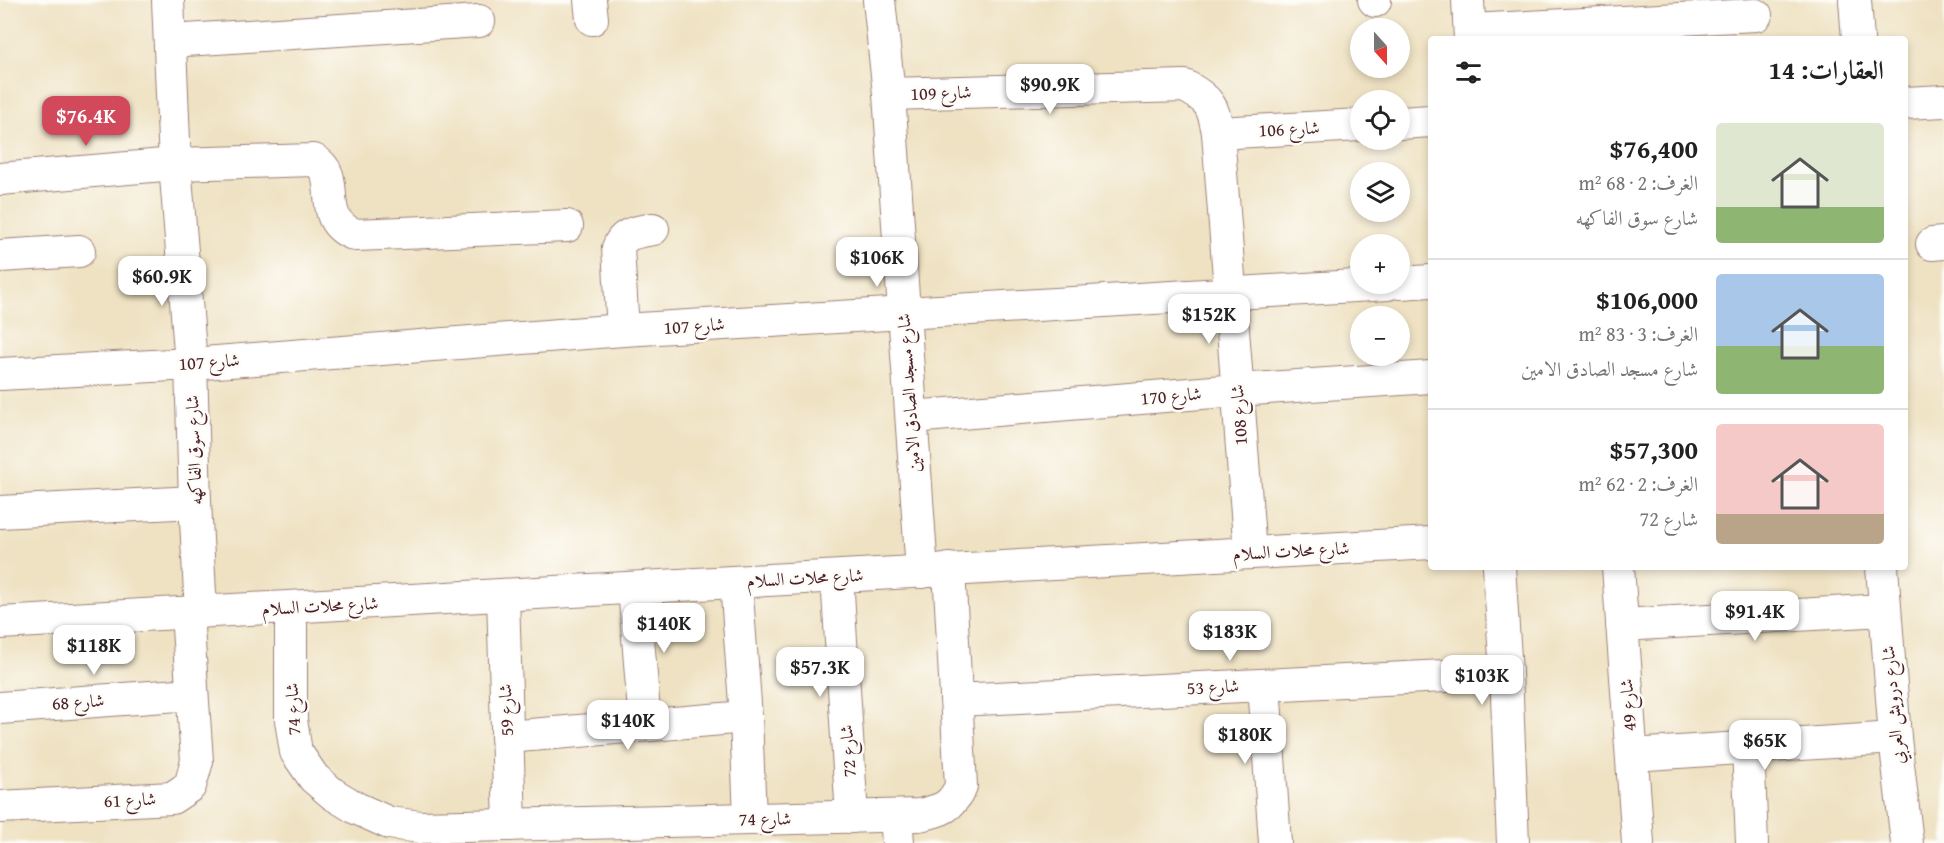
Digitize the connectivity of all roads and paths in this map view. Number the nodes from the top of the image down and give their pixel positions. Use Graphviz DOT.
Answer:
graph roads {
  1 [pos="168,0"];
  2 [pos="879,0"];
  3 [pos="1855,0"];
  4 [pos="1667,10"];
  5 [pos="1586,12"];
  6 [pos="1756,18"];
  7 [pos="479,21"];
  8 [pos="1469,23"];
  9 [pos="1858,36"];
  10 [pos="170,41"];
  11 [pos="889,94"];
  12 [pos="1944,101"];
  13 [pos="1908,103"];
  14 [pos="1428,122"];
  15 [pos="1410,123"];
  16 [pos="1350,126"];
  17 [pos="1218,133"];
  18 [pos="175,164"];
  19 [pos="0,179"];
  20 [pos="567,226"];
  21 [pos="652,229"];
  22 [pos="79,251"];
  23 [pos="0,256"];
  24 [pos="1428,281"];
  25 [pos="1410,282"];
  26 [pos="1350,286"];
  27 [pos="1230,292"];
  28 [pos="903,312"];
  29 [pos="623,330"];
  30 [pos="191,364"];
  31 [pos="0,374"];
  32 [pos="1428,377"];
  33 [pos="1237,390"];
  34 [pos="912,417"];
  35 [pos="195,502"];
  36 [pos="0,512"];
  37 [pos="1428,543"];
  38 [pos="1250,554"];
  39 [pos="936,570"];
  40 [pos="1499,570"];
  41 [pos="1618,570"];
  42 [pos="1882,570"];
  43 [pos="837,576"];
  44 [pos="736,582"];
  45 [pos="634,588"];
  46 [pos="503,596"];
  47 [pos="291,607"];
  48 [pos="1884,609"];
  49 [pos="194,612"];
  50 [pos="0,623"];
  51 [pos="1622,625"];
  52 [pos="1506,673"];
  53 [pos="1264,685"];
  54 [pos="192,694"];
  55 [pos="956,700"];
  56 [pos="0,708"];
  57 [pos="746,717"];
  58 [pos="645,725"];
  59 [pos="507,737"];
  60 [pos="1895,738"];
  61 [pos="1748,747"];
  62 [pos="1632,755"];
  63 [pos="0,807"];
  64 [pos="852,817"];
  65 [pos="750,819"];
  66 [pos="510,825"];
  67 [pos="897,830"];
  68 [pos="381,833"];
  69 [pos="1275,843"];
  70 [pos="1513,843"];
  71 [pos="1638,843"];
  72 [pos="1752,843"];
  73 [pos="1907,843"];
  1 -- 10 [label="street, شارع سوق الفاكهه"];
  2 -- 11 [label="street, شارع مسجد الصادق الامين"];
  3 -- 9 [label="street"];
  4 -- 5 [label="street"];
  4 -- 6 [label="street"];
  5 -- 8 [label="street"];
  7 -- 10 [label="street"];
  10 -- 18 [label="street, شارع سوق الفاكهه"];
  11 -- 17 [label="street, شارع 109"];
  11 -- 28 [label="street, شارع مسجد الصادق الامين"];
  12 -- 13 [label="street"];
  14 -- 15 [label="street"];
  16 -- 17 [label="street, شارع 106"];
  17 -- 27 [label="street, شارع 108"];
  18 -- 19 [label="street"];
  18 -- 20 [label="street"];
  18 -- 30 [label="street, شارع سوق الفاكهه"];
  21 -- 29 [label="street"];
  22 -- 23 [label="street"];
  24 -- 25 [label="street"];
  26 -- 27 [label="street, شارع 107"];
  27 -- 28 [label="street, شارع 107"];
  27 -- 33 [label="street, شارع 108"];
  28 -- 29 [label="street, شارع 107"];
  28 -- 34 [label="street, شارع مسجد الصادق الامين"];
  29 -- 30 [label="street, شارع 107"];
  30 -- 31 [label="street, شارع 107"];
  30 -- 35 [label="street, شارع سوق الفاكهه"];
  32 -- 33 [label="street, شارع 170"];
  33 -- 34 [label="street, شارع 170"];
  33 -- 38 [label="street, شارع 108"];
  34 -- 39 [label="street, شارع مسجد الصادق الامين"];
  35 -- 36 [label="street"];
  35 -- 49 [label="street, شارع سوق الفاكهه"];
  37 -- 38 [label="street, شارع محلات السلام"];
  38 -- 39 [label="street, شارع محلات السلام"];
  39 -- 43 [label="street, شارع محلات السلام"];
  39 -- 55 [label="street, شارع 74"];
  40 -- 52 [label="street"];
  41 -- 51 [label="street, شارع 49"];
  42 -- 48 [label="street, شارع درويش العربي"];
  43 -- 44 [label="street, شارع محلات السلام"];
  43 -- 64 [label="street, شارع 72"];
  44 -- 45 [label="street, شارع محلات السلام"];
  44 -- 57 [label="street"];
  45 -- 46 [label="street, شارع محلات السلام"];
  45 -- 58 [label="street"];
  46 -- 47 [label="street, شارع محلات السلام"];
  46 -- 59 [label="street, شارع 59"];
  47 -- 49 [label="street, شارع محلات السلام"];
  47 -- 68 [label="street, شارع 74"];
  48 -- 51 [label="street"];
  48 -- 60 [label="street, شارع درويش العربي"];
  49 -- 50 [label="street, شارع محلات السلام"];
  49 -- 54 [label="street, شارع 61"];
  51 -- 62 [label="street, شارع 49"];
  52 -- 53 [label="street, شارع 53"];
  52 -- 70 [label="street"];
  53 -- 55 [label="street, شارع 53"];
  53 -- 69 [label="street"];
  54 -- 56 [label="street, شارع 68"];
  54 -- 63 [label="street, شارع 61"];
  55 -- 67 [label="street, شارع 74"];
  57 -- 58 [label="street"];
  57 -- 65 [label="street"];
  58 -- 59 [label="street"];
  59 -- 66 [label="street, شارع 59"];
  60 -- 61 [label="street"];
  60 -- 73 [label="street, شارع درويش العربي"];
  61 -- 62 [label="street"];
  61 -- 72 [label="street"];
  62 -- 71 [label="street, شارع 49"];
  64 -- 65 [label="street, شارع 74"];
  64 -- 67 [label="street, شارع 74"];
  65 -- 66 [label="street, شارع 74"];
  66 -- 68 [label="street, شارع 74"];
}
